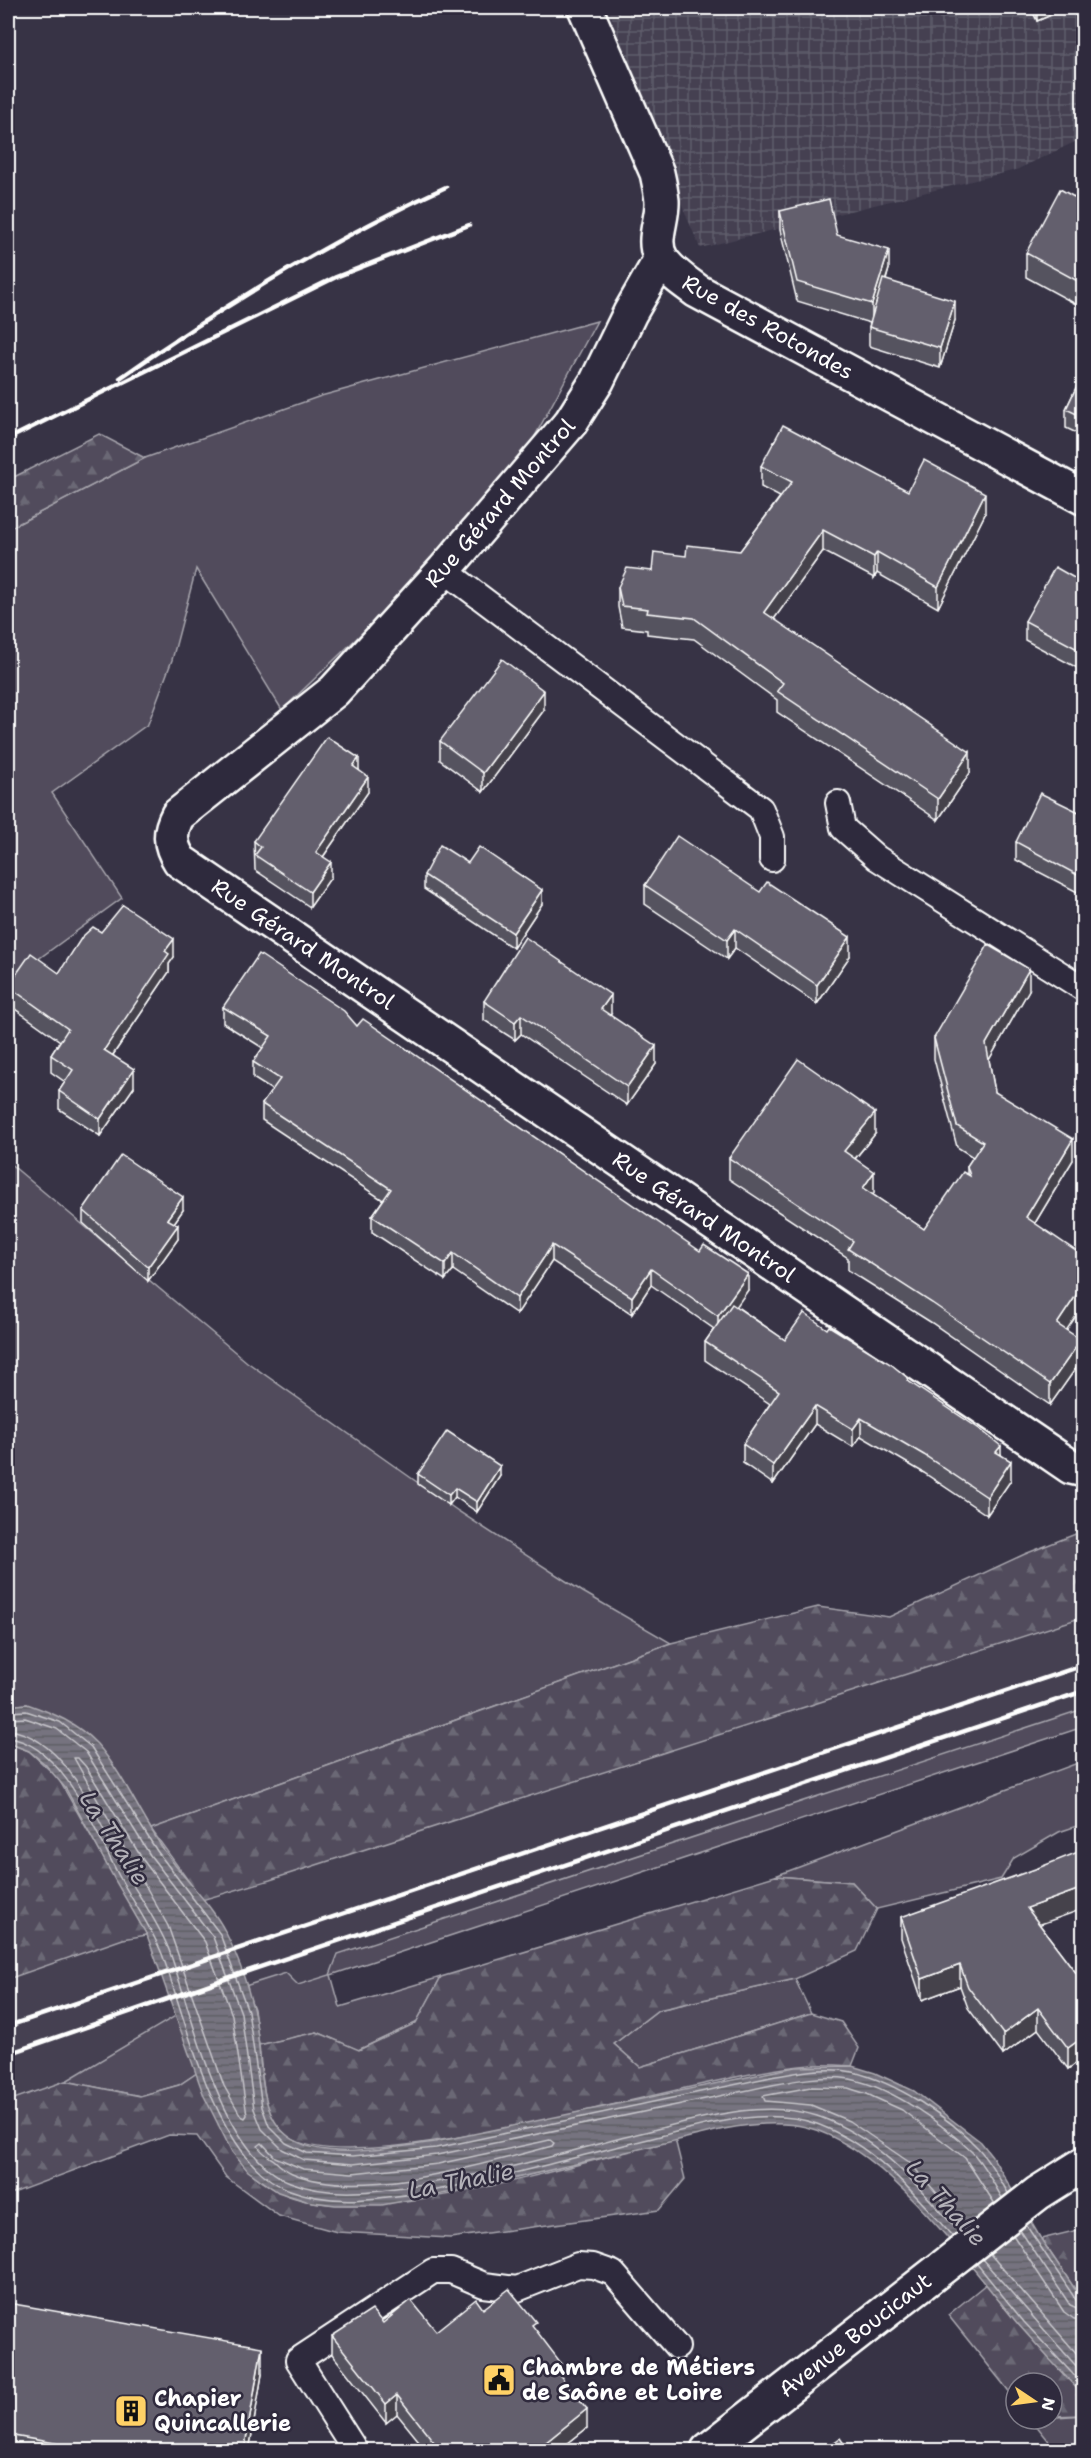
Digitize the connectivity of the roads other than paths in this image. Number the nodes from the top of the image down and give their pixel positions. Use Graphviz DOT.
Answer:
graph roads {
  1 [pos="585,8"];
  2 [pos="661,259"];
  3 [pos="1083,498"];
  4 [pos="444,570"];
  5 [pos="838,803"];
  6 [pos="771,859"];
  7 [pos="1083,989"];
  8 [pos="1083,1470"];
  9 [pos="1083,2164"];
  10 [pos="677,2347"];
  11 [pos="355,2451"];
  12 [pos="708,2451"];
  1 -- 2 [label="street, Rue des Rotondes"];
  2 -- 3 [label="street, Rue des Rotondes"];
  2 -- 4 [label="street, Rue Gérard Montrol"];
  4 -- 6 [label="lane"];
  4 -- 8 [label="street, Rue Gérard Montrol"];
  5 -- 7 [label="lane"];
  9 -- 12 [label="street, Avenue Boucicaut"];
  10 -- 11 [label="lane"];
}
